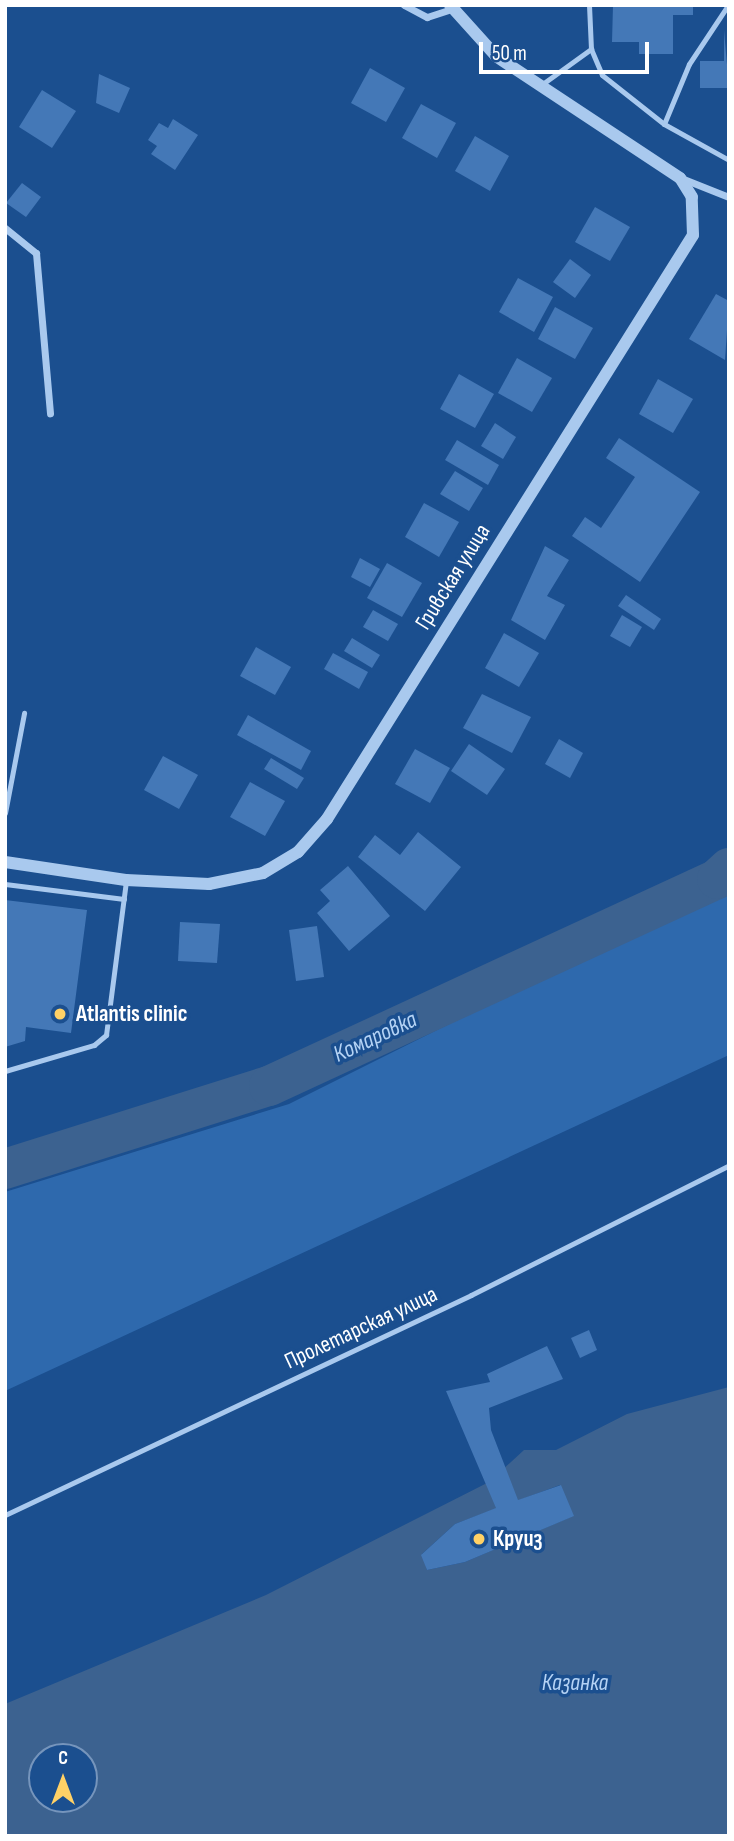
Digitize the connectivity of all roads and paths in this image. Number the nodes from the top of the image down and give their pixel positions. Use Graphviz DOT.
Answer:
graph roads {
  1 [pos="404,5"];
  2 [pos="589,5"];
  3 [pos="728,5"];
  4 [pos="450,7"];
  5 [pos="591,49"];
  6 [pos="538,88"];
  7 [pos="664,124"];
  8 [pos="729,160"];
  9 [pos="680,178"];
  10 [pos="729,197"];
  11 [pos="5,228"];
  12 [pos="50,413"];
  13 [pos="24,713"];
  14 [pos="5,813"];
  15 [pos="5,862"];
  16 [pos="127,880"];
  17 [pos="5,884"];
  18 [pos="124,899"];
  19 [pos="5,1071"];
  20 [pos="729,1166"];
  21 [pos="5,1515"];
  1 -- 4 [label="street"];
  2 -- 5 [label="lane"];
  3 -- 7 [label="lane"];
  4 -- 6 [label="street"];
  5 -- 6 [label="lane"];
  5 -- 7 [label="lane"];
  6 -- 9 [label="street"];
  7 -- 8 [label="lane"];
  9 -- 10 [label="street"];
  9 -- 16 [label="street, Гривская улица"];
  11 -- 12 [label="street"];
  13 -- 14 [label="lane"];
  15 -- 16 [label="street, Гривская улица"];
  16 -- 18 [label="lane"];
  17 -- 18 [label="lane"];
  18 -- 19 [label="lane"];
  20 -- 21 [label="lane, Пролетарская улица"];
}
